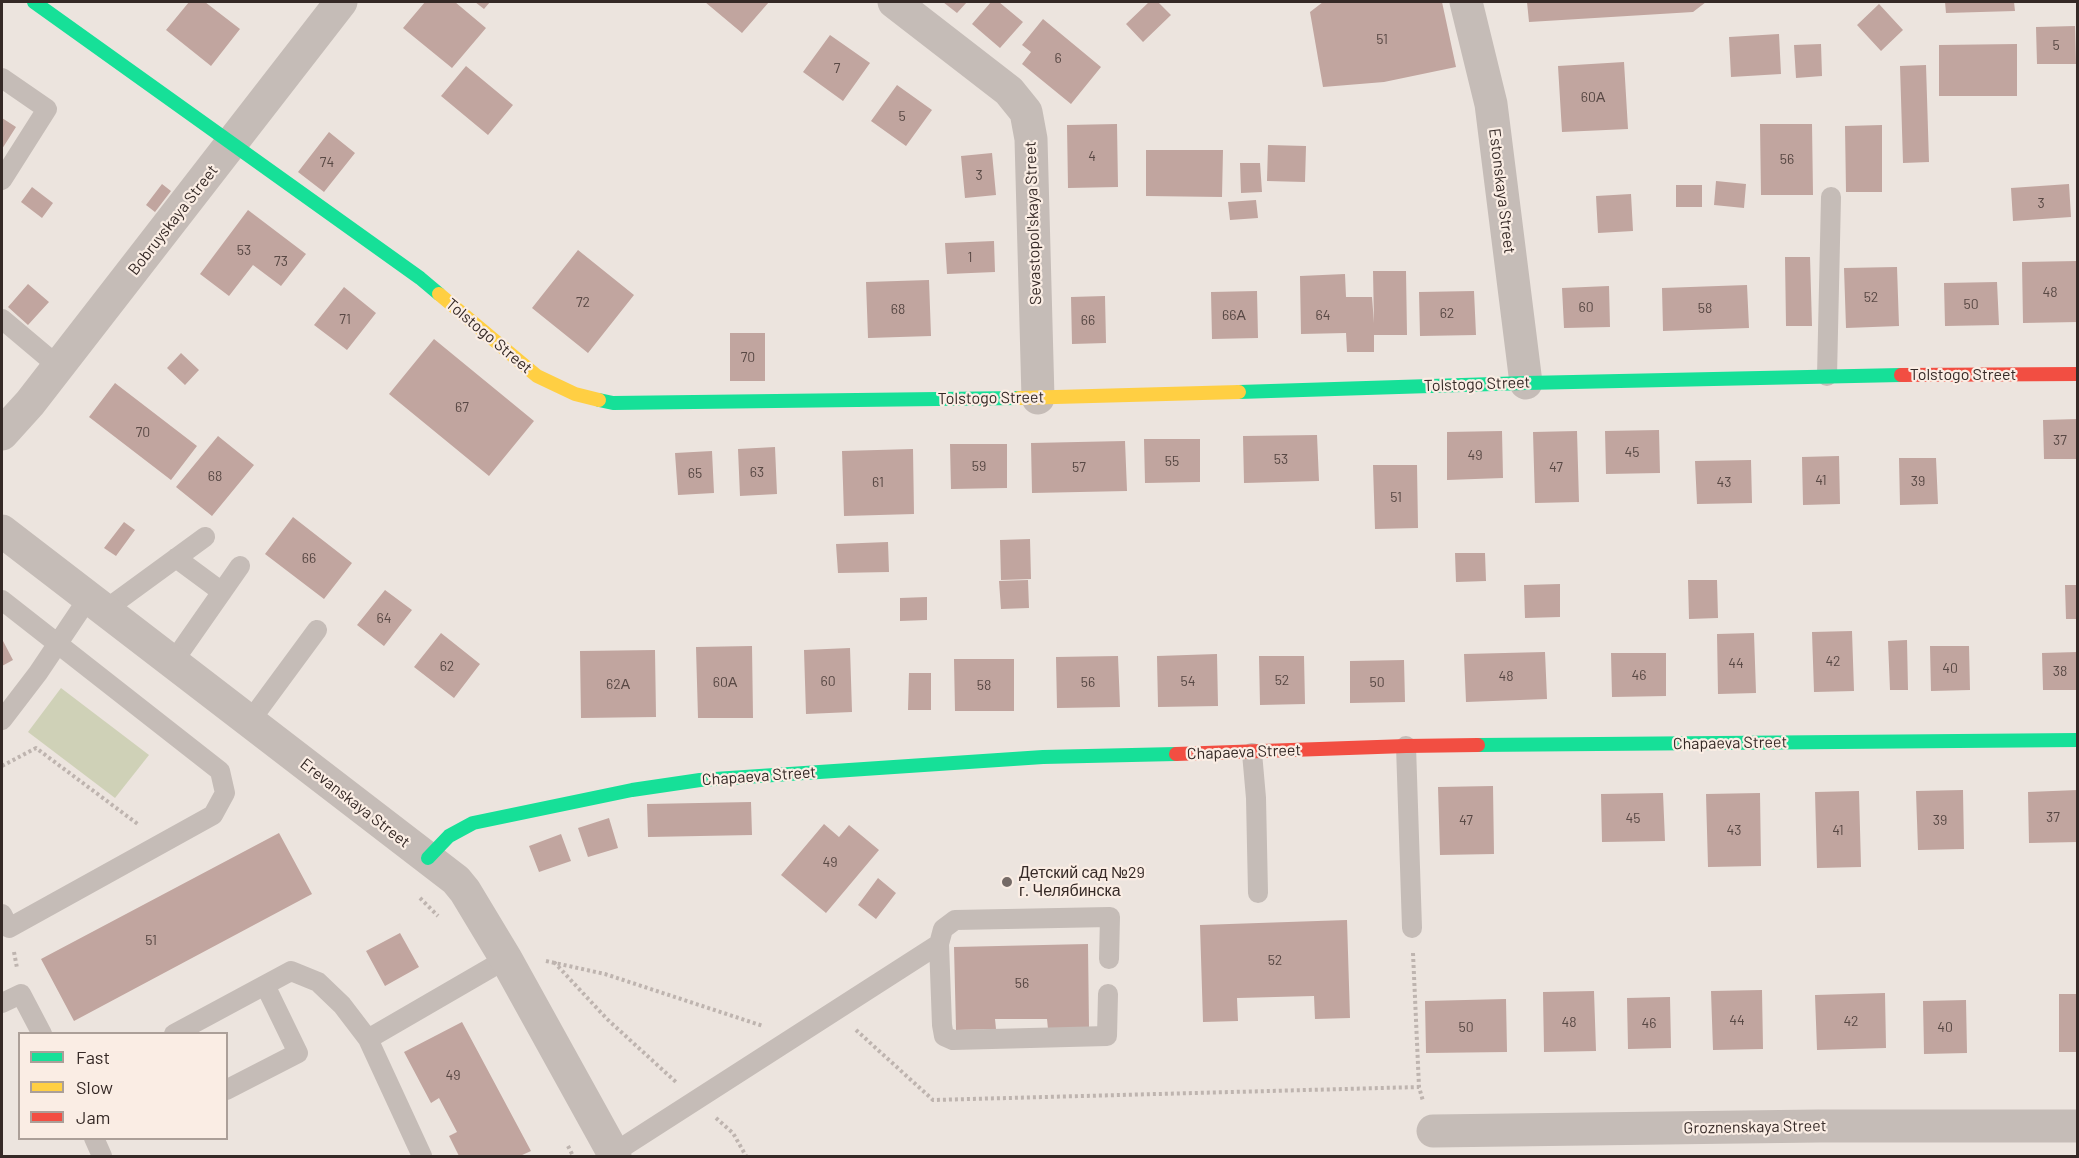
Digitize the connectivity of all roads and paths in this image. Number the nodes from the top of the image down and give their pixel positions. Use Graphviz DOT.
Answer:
graph roads {
  1 [pos="34,2"];
  2 [pos="341,2"];
  3 [pos="894,2"];
  4 [pos="1466,2"];
  5 [pos="2,78"];
  6 [pos="233,144"];
  7 [pos="2,180"];
  8 [pos="1831,197"];
  9 [pos="2,319"];
  10 [pos="59,367"];
  11 [pos="2078,374"];
  12 [pos="1827,376"];
  13 [pos="1526,383"];
  14 [pos="1038,398"];
  15 [pos="2,434"];
  16 [pos="2,531"];
  17 [pos="206,537"];
  18 [pos="176,558"];
  19 [pos="240,566"];
  20 [pos="222,592"];
  21 [pos="2,600"];
  22 [pos="97,604"];
  23 [pos="317,630"];
  24 [pos="58,645"];
  25 [pos="173,662"];
  26 [pos="2,720"];
  27 [pos="250,722"];
  28 [pos="2078,740"];
  29 [pos="1406,746"];
  30 [pos="1252,753"];
  31 [pos="2,766"];
  32 [pos="162,843"];
  33 [pos="428,858"];
  34 [pos="1258,893"];
  35 [pos="419,897"];
  36 [pos="5,921"];
  37 [pos="443,921"];
  38 [pos="1412,928"];
  39 [pos="939,944"];
  40 [pos="506,959"];
  41 [pos="1109,959"];
  42 [pos="554,961"];
  43 [pos="265,985"];
  44 [pos="21,994"];
  45 [pos="1108,994"];
  46 [pos="2,1003"];
  47 [pos="836,1011"];
  48 [pos="41,1032"];
  49 [pos="178,1032"];
  50 [pos="795,1037"];
  51 [pos="368,1039"];
  52 [pos="1419,1086"];
  53 [pos="228,1089"];
  54 [pos="697,1100"];
  55 [pos="2078,1126"];
  56 [pos="1433,1131"];
  57 [pos="1501,1131"];
  58 [pos="563,1136"];
  59 [pos="95,1140"];
  60 [pos="102,1156"];
  61 [pos="422,1156"];
  62 [pos="573,1156"];
  63 [pos="612,1156"];
  64 [pos="746,1156"];
  65 [pos="1477,1156"];
  1 -- 6 [label="street, Tolstogo Street"];
  2 -- 6 [label="street, Bobruyskaya Street"];
  3 -- 14 [label="street, Sevastopol'skaya Street"];
  4 -- 13 [label="street, Estonskaya Street"];
  5 -- 7 [label="lane"];
  6 -- 10 [label="street, Bobruyskaya Street"];
  6 -- 14 [label="street, Tolstogo Street"];
  8 -- 12 [label="lane"];
  9 -- 10 [label="lane"];
  10 -- 15 [label="street, Bobruyskaya Street"];
  11 -- 12 [label="street, Tolstogo Street"];
  12 -- 13 [label="street, Tolstogo Street"];
  13 -- 14 [label="street, Tolstogo Street"];
  16 -- 22 [label="street, Erevanskaya Street"];
  17 -- 18 [label="lane"];
  18 -- 20 [label="lane"];
  18 -- 22 [label="lane"];
  19 -- 20 [label="lane"];
  20 -- 25 [label="lane"];
  21 -- 24 [label="lane"];
  22 -- 24 [label="lane"];
  22 -- 25 [label="street, Erevanskaya Street"];
  23 -- 27 [label="lane"];
  24 -- 26 [label="lane"];
  24 -- 32 [label="lane"];
  25 -- 27 [label="street, Erevanskaya Street"];
  27 -- 33 [label="street, Erevanskaya Street"];
  28 -- 29 [label="street, Chapaeva Street"];
  29 -- 30 [label="street, Chapaeva Street"];
  29 -- 38 [label="lane"];
  30 -- 33 [label="street, Chapaeva Street"];
  30 -- 34 [label="lane"];
  31 -- 32 [label="path"];
  32 -- 36 [label="lane"];
  33 -- 40 [label="street, Erevanskaya Street"];
  35 -- 37 [label="path"];
  36 -- 44 [label="path"];
  38 -- 52 [label="path"];
  39 -- 41 [label="lane"];
  39 -- 45 [label="lane"];
  39 -- 47 [label="lane"];
  40 -- 42 [label="path"];
  40 -- 51 [label="lane"];
  40 -- 63 [label="street, Erevanskaya Street"];
  42 -- 50 [label="path"];
  42 -- 54 [label="path"];
  43 -- 49 [label="lane"];
  43 -- 51 [label="lane"];
  43 -- 53 [label="lane"];
  44 -- 46 [label="lane"];
  44 -- 48 [label="lane"];
  47 -- 50 [label="lane"];
  47 -- 52 [label="path"];
  50 -- 54 [label="lane"];
  51 -- 61 [label="lane"];
  52 -- 56 [label="path"];
  54 -- 63 [label="lane"];
  54 -- 64 [label="path"];
  55 -- 57 [label="street, Groznenskaya Street"];
  56 -- 57 [label="street, Groznenskaya Street"];
  57 -- 65 [label="street"];
  58 -- 62 [label="path"];
  59 -- 60 [label="lane"];
}
